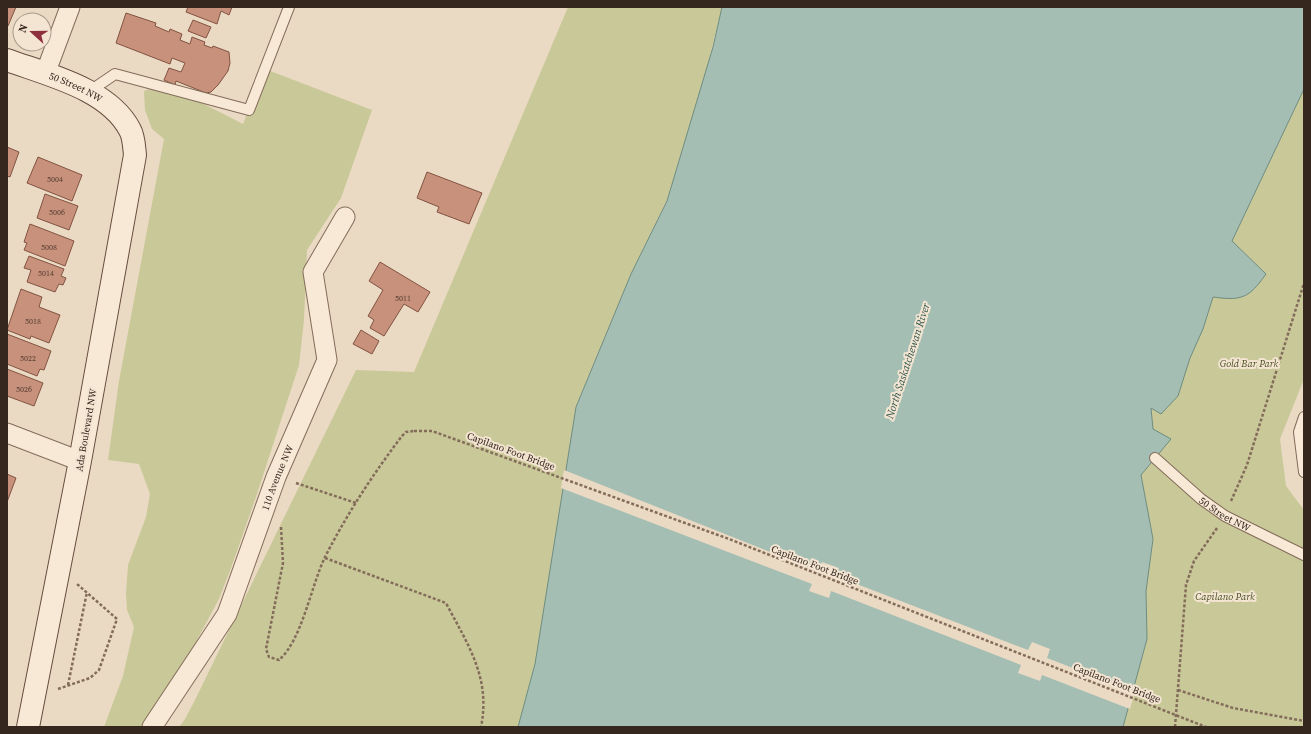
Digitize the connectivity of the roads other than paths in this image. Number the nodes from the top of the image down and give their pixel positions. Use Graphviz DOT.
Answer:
graph roads {
  1 [pos="70,7"];
  2 [pos="289,7"];
  3 [pos="7,60"];
  4 [pos="45,74"];
  5 [pos="90,91"];
  6 [pos="131,131"];
  7 [pos="345,217"];
  8 [pos="1304,417"];
  9 [pos="7,433"];
  10 [pos="1155,458"];
  11 [pos="80,461"];
  12 [pos="1304,472"];
  13 [pos="1304,555"];
  14 [pos="28,727"];
  15 [pos="152,727"];
  1 -- 4 [label="street"];
  2 -- 5 [label="lane"];
  3 -- 4 [label="street, 50 Street NW"];
  4 -- 5 [label="street, 50 Street NW"];
  5 -- 6 [label="street, 50 Street NW"];
  6 -- 11 [label="street, Ada Boulevard NW"];
  7 -- 15 [label="street, 110 Avenue NW"];
  8 -- 12 [label="lane"];
  9 -- 11 [label="street"];
  10 -- 13 [label="lane, 50 Street NW"];
  11 -- 14 [label="street, Ada Boulevard NW"];
}
